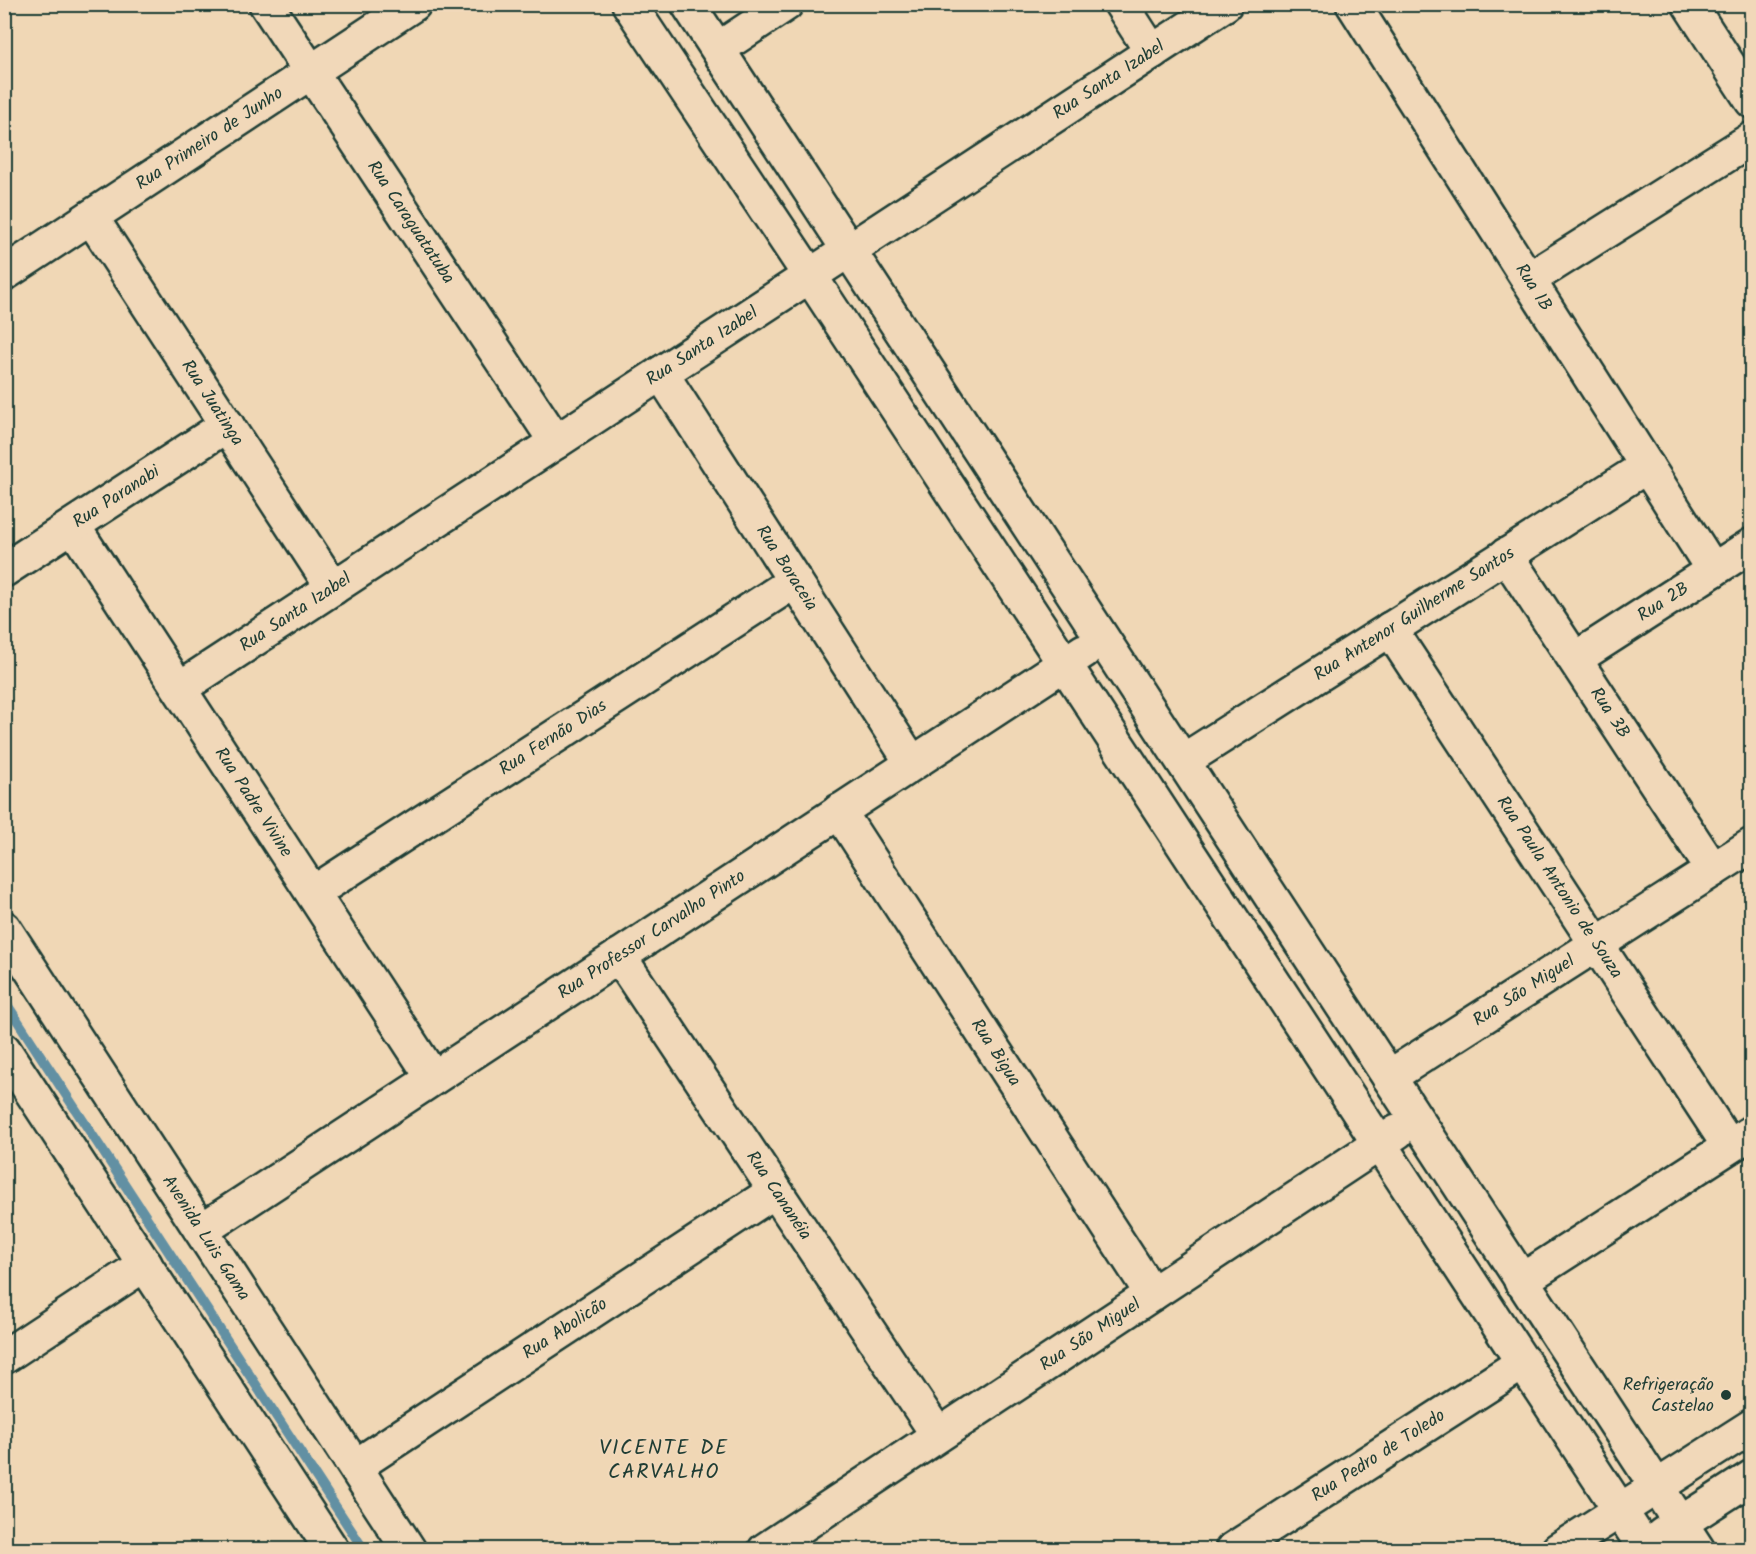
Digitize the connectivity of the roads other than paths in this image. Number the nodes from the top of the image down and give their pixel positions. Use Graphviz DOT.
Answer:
graph roads {
  1 [pos="266,4"];
  2 [pos="414,4"];
  3 [pos="628,4"];
  4 [pos="688,4"];
  5 [pos="786,4"];
  6 [pos="1121,4"];
  7 [pos="1225,4"];
  8 [pos="1353,4"];
  9 [pos="1689,4"];
  10 [pos="717,49"];
  11 [pos="1152,52"];
  12 [pos="311,72"];
  13 [pos="1752,101"];
  14 [pos="1752,140"];
  15 [pos="91,217"];
  16 [pos="849,250"];
  17 [pos="4,274"];
  18 [pos="810,276"];
  19 [pos="1528,280"];
  20 [pos="661,373"];
  21 [pos="227,425"];
  22 [pos="556,442"];
  23 [pos="1647,466"];
  24 [pos="73,526"];
  25 [pos="1752,545"];
  26 [pos="1506,555"];
  27 [pos="4,570"];
  28 [pos="1713,570"];
  29 [pos="795,581"];
  30 [pos="333,588"];
  31 [pos="1390,629"];
  32 [pos="1103,639"];
  33 [pos="1575,659"];
  34 [pos="1065,664"];
  35 [pos="180,688"];
  36 [pos="1182,761"];
  37 [pos="912,763"];
  38 [pos="839,812"];
  39 [pos="1752,845"];
  40 [pos="1713,870"];
  41 [pos="313,893"];
  42 [pos="4,928"];
  43 [pos="1597,944"];
  44 [pos="619,956"];
  45 [pos="4,1050"];
  46 [pos="1389,1077"];
  47 [pos="433,1078"];
  48 [pos="15,1088"];
  49 [pos="1416,1119"];
  50 [pos="1740,1139"];
  51 [pos="1380,1143"];
  52 [pos="775,1191"];
  53 [pos="202,1230"];
  54 [pos="145,1264"];
  55 [pos="1521,1281"];
  56 [pos="1152,1294"];
  57 [pos="4,1357"];
  58 [pos="1524,1362"];
  59 [pos="1752,1426"];
  60 [pos="938,1435"];
  61 [pos="356,1466"];
  62 [pos="1752,1477"];
  63 [pos="1657,1486"];
  64 [pos="1619,1510"];
  65 [pos="1680,1522"];
  66 [pos="1644,1549"];
  67 [pos="332,1550"];
  68 [pos="409,1550"];
  69 [pos="765,1550"];
  70 [pos="1232,1550"];
  71 [pos="1558,1550"];
  72 [pos="1698,1550"];
  1 -- 12 [label="street, Rua Caraguatatuba"];
  2 -- 12 [label="street, Rua Primeiro de Junho"];
  3 -- 18 [label="street"];
  4 -- 10 [label="street"];
  5 -- 10 [label="street"];
  6 -- 11 [label="street"];
  7 -- 11 [label="street, Rua Santa Izabel"];
  8 -- 19 [label="street, Rua 1B"];
  9 -- 13 [label="street"];
  10 -- 16 [label="street"];
  11 -- 16 [label="street, Rua Santa Izabel"];
  12 -- 15 [label="street, Rua Primeiro de Junho"];
  12 -- 22 [label="street, Rua Caraguatatuba"];
  14 -- 19 [label="street"];
  15 -- 17 [label="street, Rua Primeiro de Junho"];
  15 -- 21 [label="street, Rua Juatinga"];
  16 -- 18 [label="street, Rua Santa Izabel"];
  16 -- 32 [label="street"];
  18 -- 20 [label="street, Rua Santa Izabel"];
  18 -- 34 [label="street"];
  19 -- 23 [label="street, Rua 1B"];
  20 -- 22 [label="street, Rua Santa Izabel"];
  20 -- 29 [label="street, Rua Boraceia"];
  21 -- 24 [label="street, Rua Paranabi"];
  21 -- 30 [label="street, Rua Juatinga"];
  22 -- 30 [label="street, Rua Santa Izabel"];
  23 -- 26 [label="street, Rua Antenor Guilherme Santos"];
  23 -- 28 [label="street, Rua 1B"];
  24 -- 27 [label="street, Rua Paranabi"];
  24 -- 35 [label="street, Rua Padre Vivine"];
  25 -- 28 [label="street, Rua 2B"];
  26 -- 31 [label="street, Rua Antenor Guilherme Santos"];
  26 -- 33 [label="street, Rua 3B"];
  28 -- 33 [label="street, Rua 2B"];
  29 -- 37 [label="street, Rua Boraceia"];
  29 -- 41 [label="street, Rua Fernão Dias"];
  30 -- 35 [label="street, Rua Santa Izabel"];
  31 -- 36 [label="street, Rua Antenor Guilherme Santos"];
  31 -- 43 [label="street, Rua Paula Antonio de Souza"];
  32 -- 34 [label="street, Rua Professor Carvalho Pinto"];
  32 -- 36 [label="street"];
  33 -- 40 [label="street, Rua 3B"];
  34 -- 37 [label="street, Rua Professor Carvalho Pinto"];
  34 -- 51 [label="street"];
  35 -- 41 [label="street, Rua Padre Vivine"];
  36 -- 46 [label="street"];
  37 -- 38 [label="street, Rua Professor Carvalho Pinto"];
  38 -- 44 [label="street, Rua Professor Carvalho Pinto"];
  38 -- 56 [label="street, Rua Bigua"];
  39 -- 40 [label="street, Rua São Miguel"];
  40 -- 43 [label="street, Rua São Miguel"];
  41 -- 47 [label="street, Rua Padre Vivine"];
  42 -- 53 [label="street, Avenida Luis Gama"];
  43 -- 46 [label="street, Rua São Miguel"];
  43 -- 50 [label="street, Rua Paula Antonio de Souza"];
  44 -- 47 [label="street, Rua Professor Carvalho Pinto"];
  44 -- 52 [label="street, Rua Cananéia"];
  45 -- 48 [label="street"];
  46 -- 49 [label="street"];
  47 -- 53 [label="street, Rua Professor Carvalho Pinto"];
  48 -- 54 [label="street"];
  49 -- 51 [label="street, Rua São Miguel"];
  49 -- 55 [label="street"];
  50 -- 55 [label="street"];
  51 -- 56 [label="street, Rua São Miguel"];
  51 -- 58 [label="street"];
  52 -- 60 [label="street, Rua Cananéia"];
  52 -- 61 [label="street, Rua Abolicão"];
  53 -- 61 [label="street, Avenida Luis Gama"];
  54 -- 57 [label="street"];
  54 -- 67 [label="street"];
  55 -- 63 [label="street"];
  56 -- 60 [label="street, Rua São Miguel"];
  58 -- 64 [label="street"];
  58 -- 70 [label="street, Rua Pedro de Toledo"];
  59 -- 63 [label="street"];
  60 -- 69 [label="street, Rua São Miguel"];
  61 -- 68 [label="street, Avenida Luis Gama"];
  62 -- 65 [label="street"];
  63 -- 64 [label="street"];
  63 -- 65 [label="street"];
  64 -- 66 [label="street"];
  64 -- 71 [label="street"];
  65 -- 66 [label="street"];
  65 -- 72 [label="street"];
}
